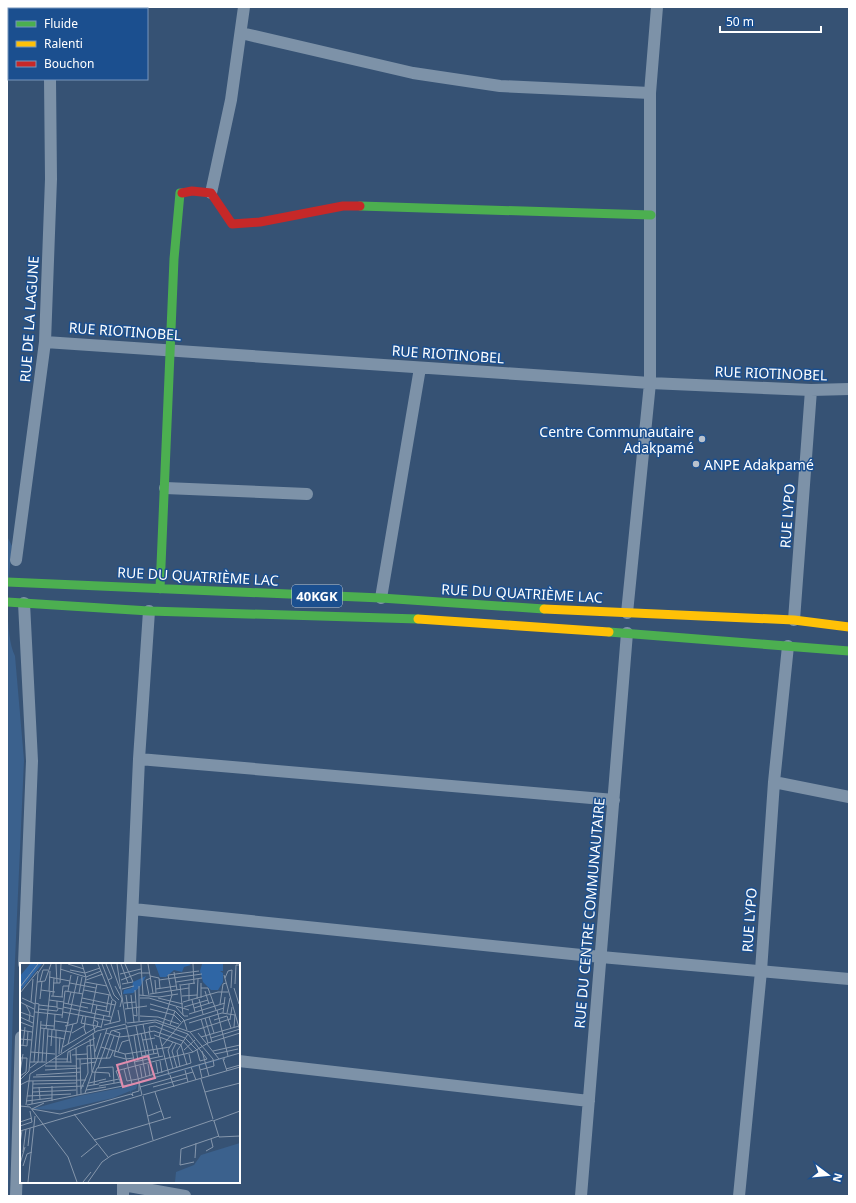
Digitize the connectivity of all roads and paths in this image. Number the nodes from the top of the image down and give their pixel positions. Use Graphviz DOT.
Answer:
graph roads {
  1 [pos="244,7"];
  2 [pos="657,7"];
  3 [pos="241,33"];
  4 [pos="50,80"];
  5 [pos="650,93"];
  6 [pos="211,193"];
  7 [pos="651,215"];
  8 [pos="45,342"];
  9 [pos="172,349"];
  10 [pos="420,368"];
  11 [pos="650,383"];
  12 [pos="849,389"];
  13 [pos="811,390"];
  14 [pos="166,488"];
  15 [pos="307,494"];
  16 [pos="16,560"];
  17 [pos="7,582"];
  18 [pos="160,589"];
  19 [pos="381,598"];
  20 [pos="7,602"];
  21 [pos="24,602"];
  22 [pos="546,609"];
  23 [pos="149,611"];
  24 [pos="627,613"];
  25 [pos="794,620"];
  26 [pos="546,626"];
  27 [pos="849,627"];
  28 [pos="627,633"];
  29 [pos="788,646"];
  30 [pos="849,651"];
  31 [pos="139,759"];
  32 [pos="774,782"];
  33 [pos="849,797"];
  34 [pos="614,800"];
  35 [pos="133,909"];
  36 [pos="601,957"];
  37 [pos="24,963"];
  38 [pos="130,963"];
  39 [pos="761,971"];
  40 [pos="849,979"];
  41 [pos="240,1061"];
  42 [pos="20,1069"];
  43 [pos="589,1101"];
  44 [pos="123,1188"];
  45 [pos="16,1196"];
  46 [pos="185,1196"];
  47 [pos="582,1196"];
  48 [pos="739,1196"];
  1 -- 3 [label="street"];
  2 -- 5 [label="street"];
  3 -- 5 [label="street"];
  3 -- 6 [label="street"];
  4 -- 8 [label="street, RUE DE LA LAGUNE"];
  5 -- 7 [label="street"];
  6 -- 7 [label="main road"];
  6 -- 9 [label="main road"];
  7 -- 11 [label="street"];
  8 -- 9 [label="street, RUE RIOTINOBEL"];
  8 -- 16 [label="street, RUE DE LA LAGUNE"];
  9 -- 10 [label="street, RUE RIOTINOBEL"];
  9 -- 14 [label="main road"];
  10 -- 11 [label="street, RUE RIOTINOBEL"];
  10 -- 19 [label="street"];
  11 -- 13 [label="street, RUE RIOTINOBEL"];
  11 -- 24 [label="street"];
  12 -- 13 [label="street, RUE RIOTINOBEL"];
  13 -- 25 [label="street, RUE LYPO"];
  14 -- 15 [label="street"];
  14 -- 18 [label="main road"];
  17 -- 18 [label="main road, RUE DU QUATRIÈME LAC / 40KGK"];
  18 -- 19 [label="main road, RUE DU QUATRIÈME LAC / 40KGK"];
  19 -- 22 [label="main road, RUE DU QUATRIÈME LAC / 40KGK"];
  20 -- 21 [label="main road, 40KGK"];
  21 -- 23 [label="main road, 40KGK"];
  21 -- 37 [label="street"];
  22 -- 24 [label="main road, RUE DU QUATRIÈME LAC / 40KGK"];
  22 -- 26 [label="main road"];
  23 -- 26 [label="main road, 40KGK"];
  23 -- 31 [label="street"];
  24 -- 25 [label="main road, RUE DU QUATRIÈME LAC"];
  25 -- 27 [label="main road, RUE DU QUATRIÈME LAC"];
  26 -- 28 [label="main road"];
  28 -- 29 [label="main road"];
  28 -- 34 [label="street, RUE DU CENTRE COMMUNAUTAIRE"];
  29 -- 30 [label="main road"];
  29 -- 32 [label="street, RUE LYPO"];
  31 -- 34 [label="street"];
  31 -- 35 [label="street"];
  32 -- 33 [label="street"];
  32 -- 39 [label="street, RUE LYPO"];
  34 -- 36 [label="street, RUE DU CENTRE COMMUNAUTAIRE"];
  35 -- 36 [label="street"];
  35 -- 38 [label="street"];
  36 -- 39 [label="street"];
  36 -- 43 [label="street, RUE DU CENTRE COMMUNAUTAIRE"];
  39 -- 40 [label="street"];
  39 -- 48 [label="street, RUE LYPO"];
  41 -- 43 [label="street"];
  42 -- 45 [label="street"];
  43 -- 47 [label="street, RUE DU CENTRE COMMUNAUTAIRE"];
  44 -- 46 [label="street"];
}
